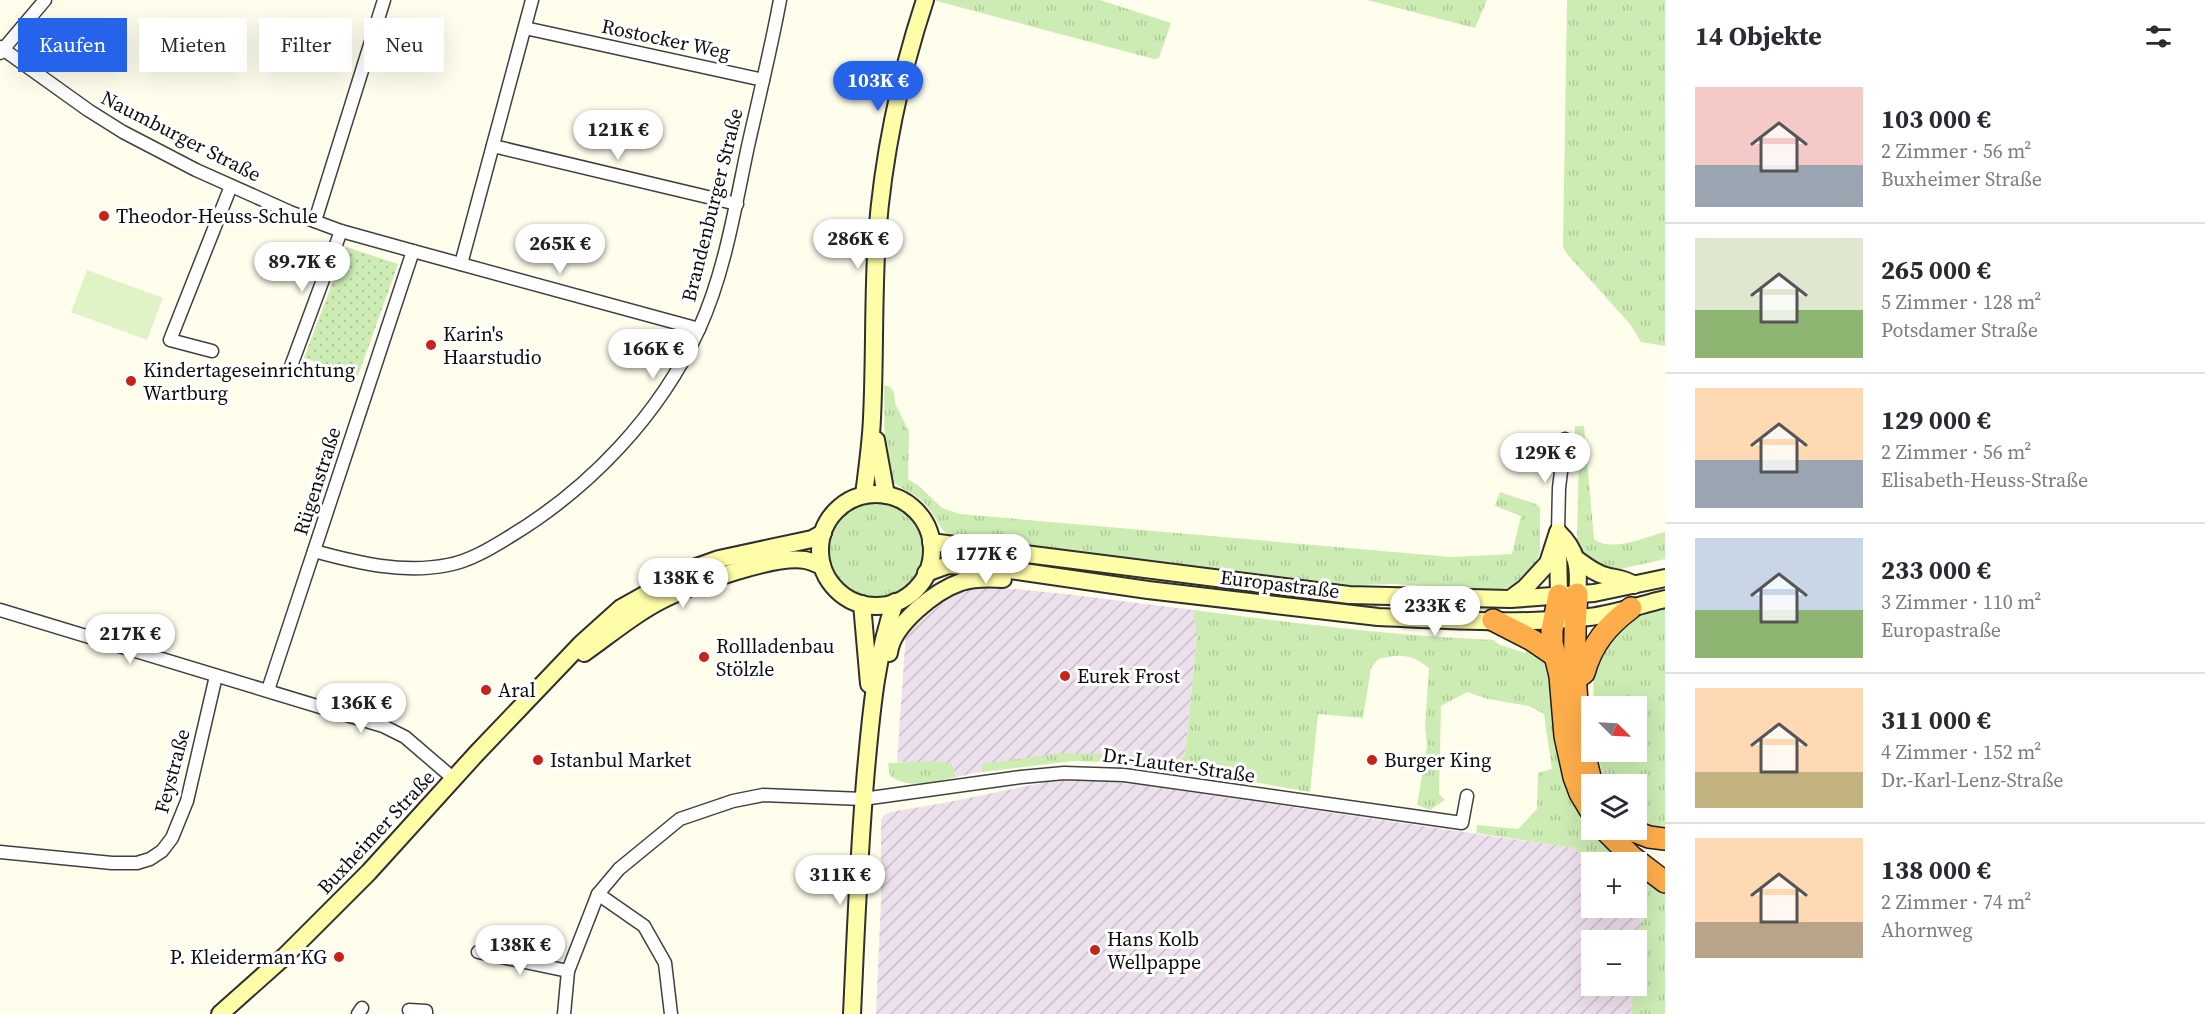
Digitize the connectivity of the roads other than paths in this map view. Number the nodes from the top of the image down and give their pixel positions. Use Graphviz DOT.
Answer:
graph roads {
  1 [pos="45,0"];
  2 [pos="384,0"];
  3 [pos="532,0"];
  4 [pos="780,0"];
  5 [pos="925,0"];
  6 [pos="525,28"];
  7 [pos="1,50"];
  8 [pos="763,80"];
  9 [pos="493,146"];
  10 [pos="231,186"];
  11 [pos="736,204"];
  12 [pos="315,221"];
  13 [pos="341,231"];
  14 [pos="413,251"];
  15 [pos="461,264"];
  16 [pos="699,329"];
  17 [pos="212,351"];
  18 [pos="291,366"];
  19 [pos="872,418"];
  20 [pos="1565,439"];
  21 [pos="864,495"];
  22 [pos="886,495"];
  23 [pos="1558,532"];
  24 [pos="823,533"];
  25 [pos="931,542"];
  26 [pos="314,550"];
  27 [pos="1575,558"];
  28 [pos="822,566"];
  29 [pos="926,573"];
  30 [pos="1043,575"];
  31 [pos="1665,578"];
  32 [pos="1635,585"];
  33 [pos="1568,595"];
  34 [pos="1510,599"];
  35 [pos="1665,599"];
  36 [pos="895,602"];
  37 [pos="862,604"];
  38 [pos="1631,608"];
  39 [pos="0,610"];
  40 [pos="1575,617"];
  41 [pos="1554,619"];
  42 [pos="1493,620"];
  43 [pos="1554,655"];
  44 [pos="556,672"];
  45 [pos="216,676"];
  46 [pos="1577,678"];
  47 [pos="268,690"];
  48 [pos="873,696"];
  49 [pos="1590,774"];
  50 [pos="454,779"];
  51 [pos="1581,795"];
  52 [pos="1467,796"];
  53 [pos="863,799"];
  54 [pos="1647,836"];
  55 [pos="1665,839"];
  56 [pos="1615,840"];
  57 [pos="0,852"];
  58 [pos="1665,882"];
  59 [pos="598,894"];
  60 [pos="478,952"];
  61 [pos="568,971"];
  62 [pos="409,1010"];
  63 [pos="220,1014"];
  64 [pos="426,1014"];
  65 [pos="564,1014"];
  66 [pos="671,1014"];
  67 [pos="852,1014"];
  1 -- 7 [label="street"];
  2 -- 12 [label="street"];
  3 -- 6 [label="street"];
  4 -- 8 [label="street, Brandenburger Straße"];
  5 -- 19 [label="main road"];
  6 -- 8 [label="street, Rostocker Weg"];
  6 -- 9 [label="street"];
  7 -- 10 [label="street, Naumburger Straße"];
  8 -- 11 [label="street, Brandenburger Straße"];
  9 -- 11 [label="street"];
  9 -- 15 [label="street"];
  10 -- 12 [label="street, Naumburger Straße"];
  10 -- 17 [label="street"];
  11 -- 16 [label="street, Brandenburger Straße"];
  12 -- 13 [label="street, Naumburger Straße"];
  13 -- 14 [label="street, Naumburger Straße"];
  13 -- 18 [label="street"];
  14 -- 15 [label="street, Naumburger Straße"];
  14 -- 26 [label="street, Rügenstraße"];
  15 -- 16 [label="street, Naumburger Straße"];
  16 -- 26 [label="street, Brandenburger Straße"];
  19 -- 21 [label="main road"];
  19 -- 22 [label="main road"];
  20 -- 23 [label="street"];
  21 -- 22 [label="main road"];
  21 -- 24 [label="main road"];
  22 -- 25 [label="main road"];
  23 -- 27 [label="main road"];
  23 -- 33 [label="main road"];
  23 -- 34 [label="main road"];
  24 -- 28 [label="main road"];
  24 -- 44 [label="main road, Buxheimer Straße"];
  25 -- 29 [label="main road"];
  25 -- 34 [label="main road, Europastraße"];
  26 -- 47 [label="street, Rügenstraße"];
  27 -- 32 [label="main road"];
  27 -- 33 [label="main road"];
  28 -- 37 [label="main road"];
  28 -- 44 [label="main road, Buxheimer Straße"];
  29 -- 30 [label="main road, Europastraße"];
  29 -- 36 [label="main road"];
  30 -- 42 [label="main road, Europastraße"];
  30 -- 48 [label="main road"];
  31 -- 32 [label="main road, Europastraße"];
  32 -- 33 [label="main road, Europastraße"];
  33 -- 34 [label="main road, Europastraße"];
  33 -- 40 [label="highway"];
  33 -- 41 [label="highway"];
  35 -- 38 [label="main road, Europastraße"];
  36 -- 37 [label="main road"];
  36 -- 48 [label="main road"];
  37 -- 48 [label="main road"];
  38 -- 40 [label="main road, Europastraße"];
  38 -- 46 [label="highway"];
  39 -- 45 [label="street"];
  40 -- 41 [label="main road, Europastraße"];
  40 -- 46 [label="highway"];
  41 -- 42 [label="main road, Europastraße"];
  41 -- 43 [label="highway"];
  42 -- 43 [label="highway"];
  43 -- 51 [label="highway"];
  44 -- 50 [label="main road, Buxheimer Straße"];
  45 -- 47 [label="street"];
  45 -- 57 [label="street, Feystraße"];
  46 -- 49 [label="highway"];
  47 -- 50 [label="street"];
  48 -- 53 [label="main road"];
  50 -- 63 [label="main road, Buxheimer Straße"];
  52 -- 53 [label="street, Dr.-Lauter-Straße"];
  53 -- 59 [label="street"];
  53 -- 67 [label="main road"];
  54 -- 55 [label="highway"];
  56 -- 58 [label="highway"];
  59 -- 61 [label="street"];
  59 -- 66 [label="street"];
  60 -- 61 [label="street"];
  61 -- 65 [label="street"];
  62 -- 64 [label="street"];
}
